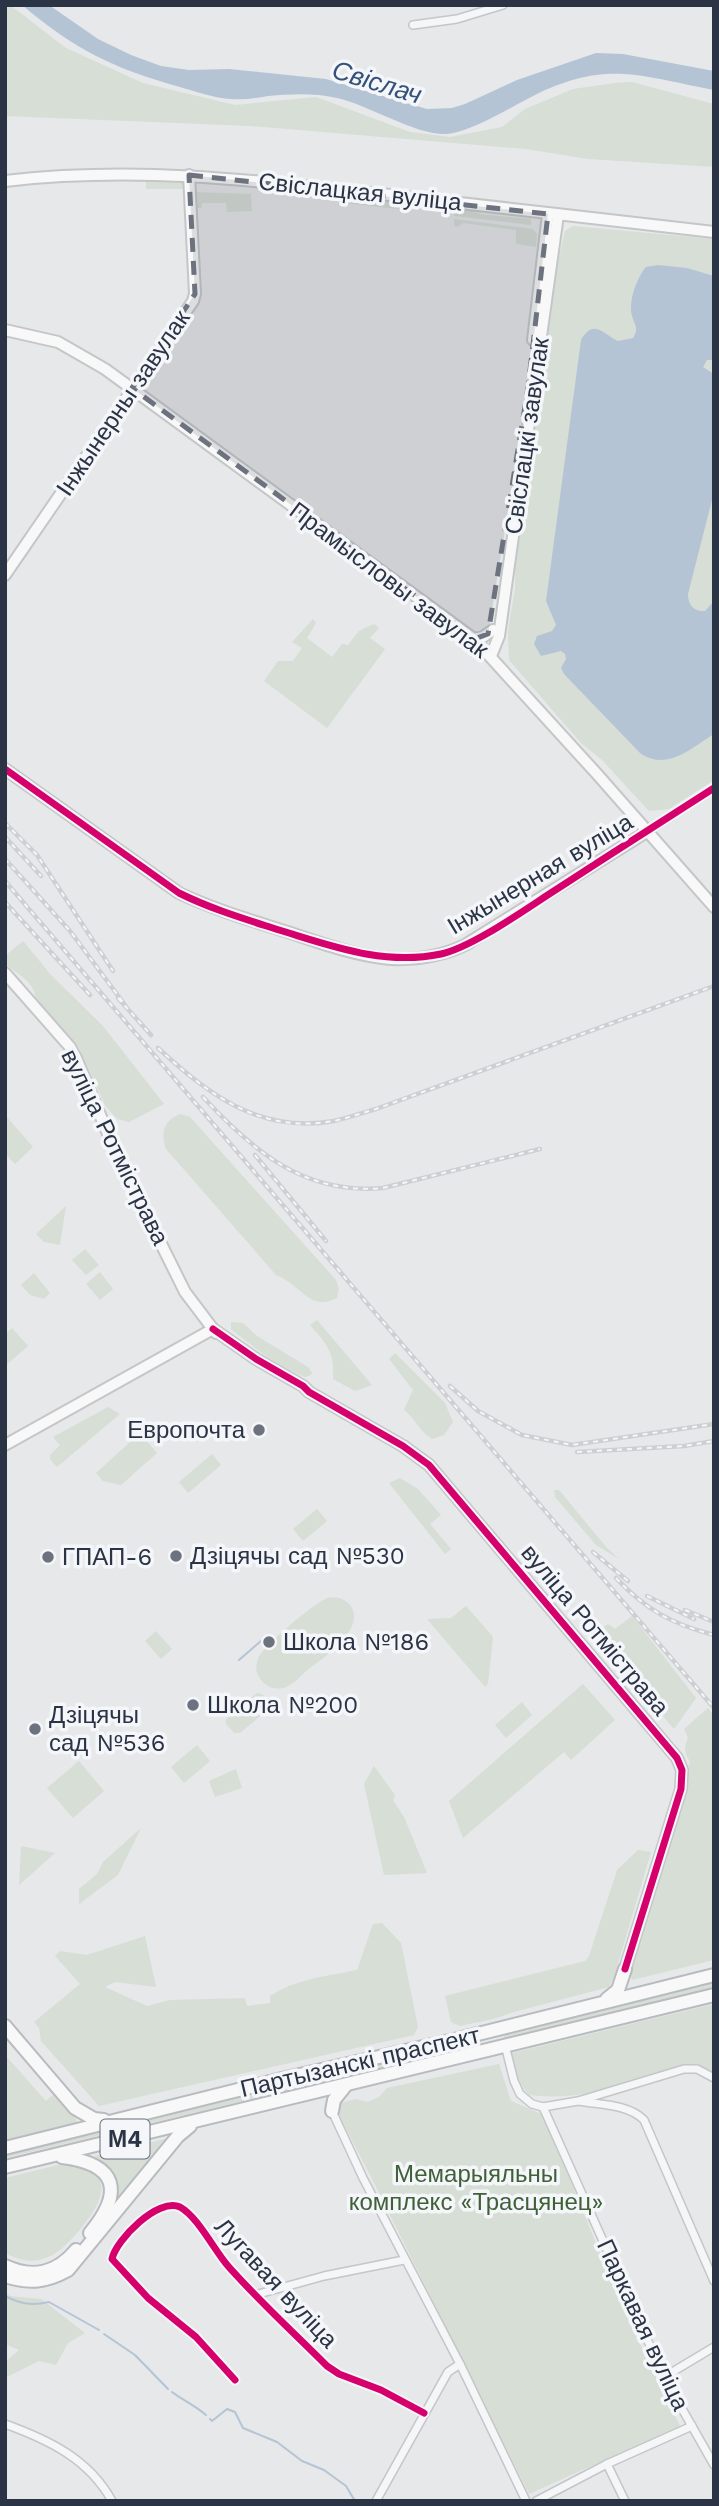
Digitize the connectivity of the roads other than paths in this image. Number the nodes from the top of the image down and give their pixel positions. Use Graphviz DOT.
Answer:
graph roads {
  1 [pos="503,5"];
  2 [pos="413,25"];
  3 [pos="189,175"];
  4 [pos="5,181"];
  5 [pos="553,214"];
  6 [pos="714,232"];
  7 [pos="5,330"];
  8 [pos="132,388"];
  9 [pos="5,575"];
  10 [pos="493,630"];
  11 [pos="474,639"];
  12 [pos="488,653"];
  13 [pos="5,769"];
  14 [pos="714,788"];
  15 [pos="648,831"];
  16 [pos="714,907"];
  17 [pos="5,972"];
  18 [pos="213,1329"];
  19 [pos="5,1445"];
  20 [pos="625,1969"];
  21 [pos="714,1975"];
  22 [pos="649,1991"];
  23 [pos="714,1995"];
  24 [pos="604,2001"];
  25 [pos="5,2026"];
  26 [pos="498,2029"];
  27 [pos="503,2046"];
  28 [pos="714,2078"];
  29 [pos="347,2085"];
  30 [pos="307,2095"];
  31 [pos="578,2101"];
  32 [pos="543,2107"];
  33 [pos="332,2111"];
  34 [pos="113,2120"];
  35 [pos="196,2122"];
  36 [pos="5,2148"];
  37 [pos="55,2156"];
  38 [pos="5,2167"];
  39 [pos="404,2260"];
  40 [pos="5,2266"];
  41 [pos="5,2276"];
  42 [pos="714,2281"];
  43 [pos="255,2295"];
  44 [pos="714,2347"];
  45 [pos="460,2364"];
  46 [pos="664,2377"];
  47 [pos="235,2380"];
  48 [pos="424,2413"];
  49 [pos="5,2424"];
  50 [pos="692,2426"];
  51 [pos="607,2464"];
  52 [pos="714,2465"];
  53 [pos="522,2492"];
  54 [pos="112,2501"];
  55 [pos="376,2501"];
  56 [pos="516,2501"];
  57 [pos="526,2501"];
  58 [pos="536,2501"];
  59 [pos="625,2501"];
  1 -- 2 [label="street"];
  3 -- 4 [label="street, Свіслацкая вуліца"];
  3 -- 5 [label="street, Свіслацкая вуліца"];
  3 -- 8 [label="street, Інжынерны завулак"];
  5 -- 6 [label="street, Свіслацкая вуліца"];
  5 -- 10 [label="street, Свіслацкі завулак"];
  5 -- 12 [label="street, Свіслацкі завулак"];
  7 -- 8 [label="street, Прамысловы завулак"];
  8 -- 9 [label="street, Інжынерны завулак"];
  8 -- 11 [label="street, Прамысловы завулак"];
  10 -- 11 [label="street"];
  10 -- 12 [label="street, Свіслацкі завулак"];
  11 -- 12 [label="street, Прамысловы завулак"];
  12 -- 15 [label="street, Прамысловы завулак"];
  13 -- 15 [label="street, Інжынерная вуліца"];
  14 -- 15 [label="street, Інжынерная вуліца"];
  15 -- 16 [label="street, Прамысловы завулак"];
  17 -- 18 [label="street, вуліца Ротмістрава"];
  18 -- 19 [label="street"];
  18 -- 20 [label="street, вуліца Ротмістрава"];
  20 -- 22 [label="highway"];
  20 -- 24 [label="highway"];
  21 -- 22 [label="highway, Партызанскі праспект / М4"];
  22 -- 24 [label="highway, Партызанскі праспект / М4"];
  23 -- 27 [label="highway, Партызанскі праспект / М4"];
  24 -- 26 [label="highway, Партызанскі праспект / М4"];
  25 -- 34 [label="highway"];
  26 -- 27 [label="highway"];
  26 -- 34 [label="highway, Партызанскі праспект / М4"];
  27 -- 29 [label="highway, Партызанскі праспект / М4"];
  27 -- 32 [label="street"];
  28 -- 31 [label="street"];
  29 -- 30 [label="highway, Партызанскі праспект / М4"];
  29 -- 33 [label="highway"];
  30 -- 33 [label="highway"];
  30 -- 35 [label="highway, Партызанскі праспект / М4"];
  31 -- 32 [label="street"];
  31 -- 42 [label="street"];
  32 -- 46 [label="street, Паркавая вуліца"];
  33 -- 39 [label="street"];
  34 -- 36 [label="highway, Партызанскі праспект / М4"];
  35 -- 37 [label="highway, Партызанскі праспект / М4"];
  35 -- 41 [label="highway"];
  37 -- 38 [label="highway, Партызанскі праспект / М4"];
  37 -- 40 [label="highway"];
  39 -- 43 [label="street, Лугавая вуліца"];
  39 -- 45 [label="street"];
  43 -- 47 [label="street, Лугавая вуліца"];
  43 -- 48 [label="street, Лугавая вуліца"];
  44 -- 46 [label="street"];
  45 -- 48 [label="street"];
  45 -- 53 [label="street"];
  46 -- 50 [label="street, Паркавая вуліца"];
  48 -- 55 [label="street"];
  49 -- 54 [label="street"];
  50 -- 51 [label="street"];
  50 -- 52 [label="street, Паркавая вуліца"];
  51 -- 58 [label="street"];
  51 -- 59 [label="street"];
  53 -- 56 [label="street"];
  53 -- 57 [label="street"];
}
